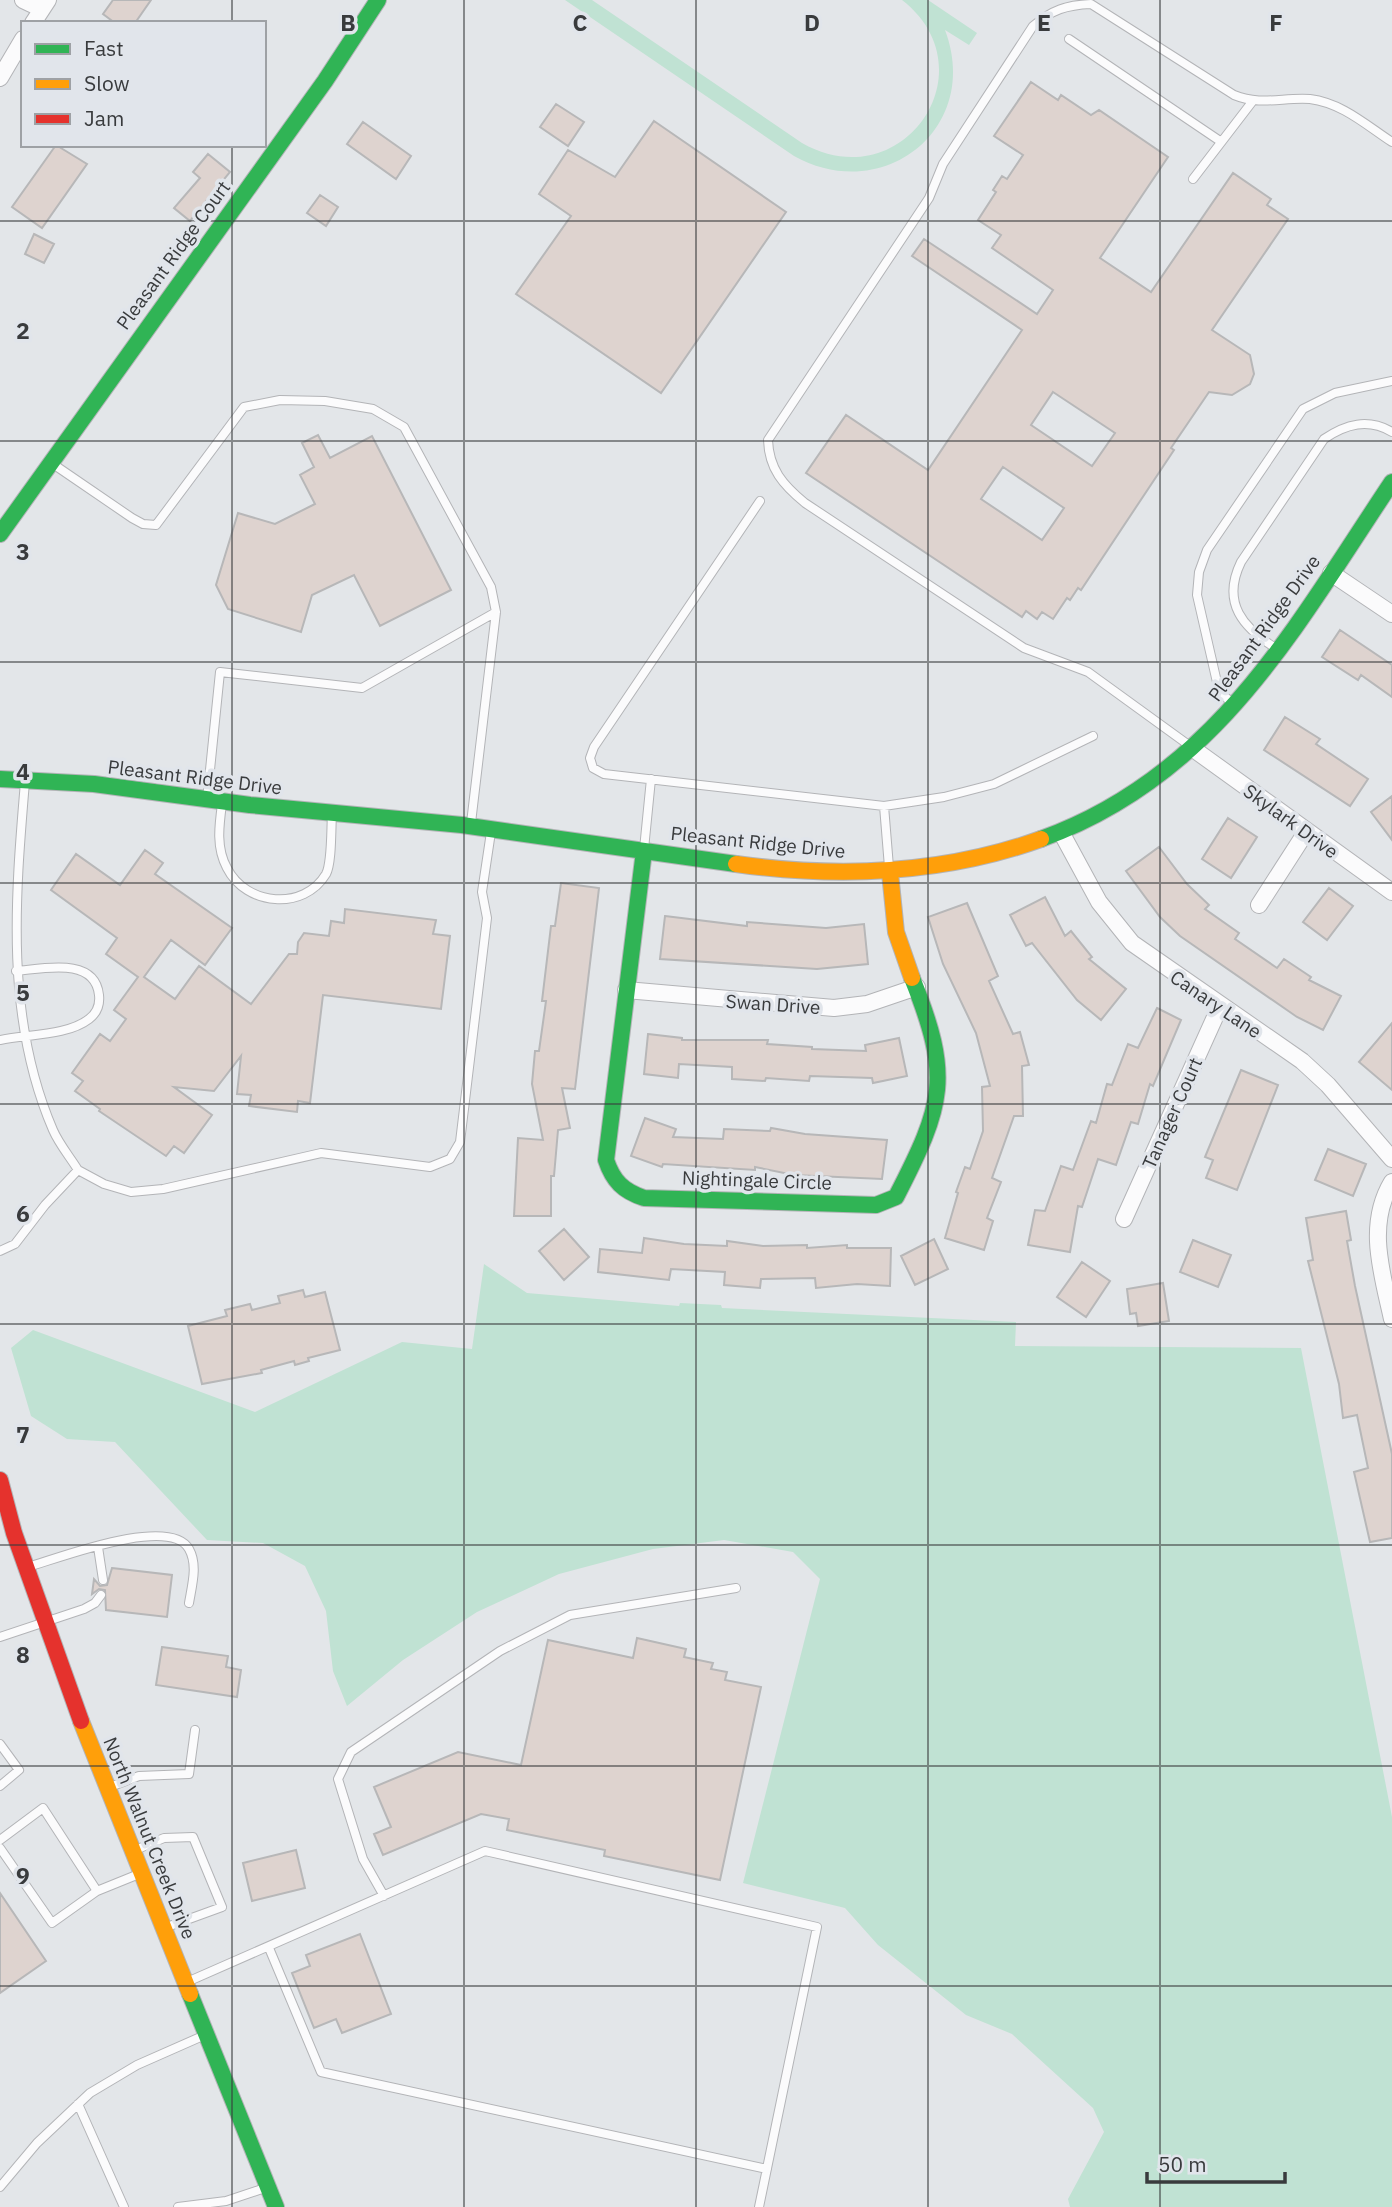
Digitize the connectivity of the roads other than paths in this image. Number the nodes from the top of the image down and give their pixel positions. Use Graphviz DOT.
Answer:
graph roads {
  1 [pos="23,0"];
  2 [pos="379,0"];
  3 [pos="41,11"];
  4 [pos="1069,39"];
  5 [pos="21,42"];
  6 [pos="0,78"];
  7 [pos="1252,102"];
  8 [pos="1220,141"];
  9 [pos="1392,142"];
  10 [pos="1193,179"];
  11 [pos="1392,381"];
  12 [pos="1392,432"];
  13 [pos="49,462"];
  14 [pos="1392,482"];
  15 [pos="760,501"];
  16 [pos="0,534"];
  17 [pos="1331,573"];
  18 [pos="496,612"];
  19 [pos="1392,614"];
  20 [pos="1279,650"];
  21 [pos="1236,707"];
  22 [pos="1093,736"];
  23 [pos="1192,748"];
  24 [pos="0,779"];
  25 [pos="25,779"];
  26 [pos="651,779"];
  27 [pos="214,800"];
  28 [pos="884,806"];
  29 [pos="332,814"];
  30 [pos="471,826"];
  31 [pos="491,829"];
  32 [pos="1061,832"];
  33 [pos="1306,832"];
  34 [pos="644,851"];
  35 [pos="890,873"];
  36 [pos="1392,892"];
  37 [pos="1259,905"];
  38 [pos="16,971"];
  39 [pos="917,987"];
  40 [pos="626,990"];
  41 [pos="1220,1006"];
  42 [pos="25,1035"];
  43 [pos="0,1040"];
  44 [pos="1392,1159"];
  45 [pos="78,1170"];
  46 [pos="1392,1182"];
  47 [pos="1124,1219"];
  48 [pos="0,1251"];
  49 [pos="1392,1319"];
  50 [pos="0,1480"];
  51 [pos="98,1547"];
  52 [pos="26,1567"];
  53 [pos="103,1580"];
  54 [pos="736,1588"];
  55 [pos="101,1595"];
  56 [pos="189,1603"];
  57 [pos="45,1623"];
  58 [pos="0,1637"];
  59 [pos="195,1730"];
  60 [pos="0,1744"];
  61 [pos="0,1786"];
  62 [pos="107,1788"];
  63 [pos="0,1840"];
  64 [pos="0,1848"];
  65 [pos="133,1851"];
  66 [pos="142,1873"];
  67 [pos="97,1891"];
  68 [pos="384,1896"];
  69 [pos="164,1928"];
  70 [pos="269,1948"];
  71 [pos="186,1982"];
  72 [pos="207,2034"];
  73 [pos="78,2104"];
  74 [pos="767,2169"];
  75 [pos="0,2187"];
  76 [pos="268,2187"];
  77 [pos="124,2207"];
  78 [pos="178,2207"];
  79 [pos="276,2207"];
  80 [pos="759,2207"];
  1 -- 3 [label="street"];
  2 -- 13 [label="street, Pleasant Ridge Court"];
  4 -- 8 [label="lane"];
  5 -- 6 [label="street"];
  7 -- 8 [label="lane"];
  7 -- 9 [label="lane"];
  7 -- 23 [label="lane"];
  8 -- 10 [label="lane"];
  11 -- 21 [label="lane"];
  12 -- 20 [label="lane"];
  13 -- 16 [label="street, Pleasant Ridge Court"];
  13 -- 18 [label="lane"];
  14 -- 17 [label="street, Pleasant Ridge Drive"];
  15 -- 26 [label="lane"];
  17 -- 19 [label="street"];
  17 -- 20 [label="street, Pleasant Ridge Drive"];
  18 -- 27 [label="lane"];
  18 -- 30 [label="lane"];
  20 -- 21 [label="street, Pleasant Ridge Drive"];
  21 -- 23 [label="street, Pleasant Ridge Drive"];
  22 -- 28 [label="lane"];
  23 -- 32 [label="street, Pleasant Ridge Drive"];
  23 -- 33 [label="street, Skylark Drive"];
  24 -- 25 [label="street, Pleasant Ridge Drive"];
  25 -- 27 [label="street, Pleasant Ridge Drive"];
  25 -- 38 [label="lane"];
  26 -- 28 [label="lane"];
  26 -- 34 [label="lane"];
  27 -- 29 [label="street, Pleasant Ridge Drive"];
  27 -- 29 [label="lane"];
  28 -- 35 [label="lane"];
  29 -- 30 [label="street, Pleasant Ridge Drive"];
  30 -- 31 [label="street, Pleasant Ridge Drive"];
  31 -- 34 [label="street, Pleasant Ridge Drive"];
  31 -- 45 [label="lane"];
  32 -- 35 [label="street, Pleasant Ridge Drive"];
  32 -- 41 [label="street, Canary Lane"];
  33 -- 36 [label="street, Skylark Drive"];
  33 -- 37 [label="street"];
  34 -- 35 [label="street, Pleasant Ridge Drive"];
  34 -- 40 [label="street, Nightingale Circle"];
  35 -- 39 [label="street, Nightingale Circle"];
  38 -- 42 [label="lane"];
  38 -- 42 [label="lane"];
  39 -- 40 [label="street, Swan Drive"];
  39 -- 40 [label="street, Nightingale Circle"];
  41 -- 44 [label="street, Canary Lane"];
  41 -- 47 [label="street, Tanager Court"];
  42 -- 43 [label="lane"];
  42 -- 45 [label="lane"];
  45 -- 48 [label="lane"];
  46 -- 49 [label="street"];
  50 -- 52 [label="street, North Walnut Creek Drive"];
  51 -- 52 [label="lane"];
  51 -- 53 [label="lane"];
  51 -- 56 [label="lane"];
  52 -- 57 [label="street, North Walnut Creek Drive"];
  54 -- 68 [label="lane"];
  55 -- 57 [label="lane"];
  57 -- 58 [label="lane"];
  57 -- 62 [label="street, North Walnut Creek Drive"];
  59 -- 62 [label="lane"];
  60 -- 61 [label="lane"];
  62 -- 65 [label="street, North Walnut Creek Drive"];
  63 -- 67 [label="lane"];
  64 -- 67 [label="lane"];
  65 -- 66 [label="street, North Walnut Creek Drive"];
  65 -- 69 [label="lane"];
  66 -- 67 [label="lane"];
  66 -- 69 [label="street, North Walnut Creek Drive"];
  68 -- 70 [label="lane"];
  68 -- 74 [label="lane"];
  69 -- 71 [label="street, North Walnut Creek Drive"];
  70 -- 71 [label="lane"];
  70 -- 74 [label="lane"];
  71 -- 72 [label="street, North Walnut Creek Drive"];
  72 -- 73 [label="lane"];
  72 -- 76 [label="street, North Walnut Creek Drive"];
  73 -- 75 [label="lane"];
  73 -- 77 [label="lane"];
  74 -- 80 [label="lane"];
  76 -- 78 [label="lane"];
  76 -- 79 [label="street, North Walnut Creek Drive"];
}
